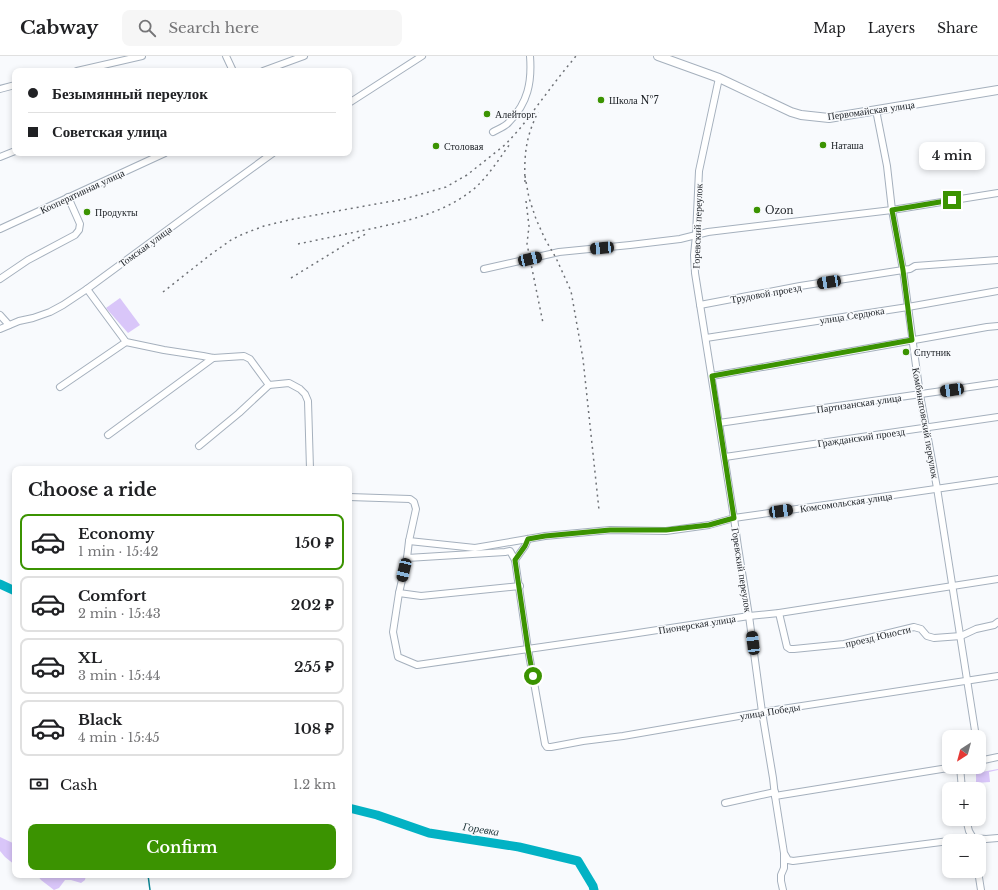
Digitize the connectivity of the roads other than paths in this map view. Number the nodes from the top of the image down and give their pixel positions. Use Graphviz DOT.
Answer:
graph roads {
  1 [pos="142,56"];
  2 [pos="226,56"];
  3 [pos="304,56"];
  4 [pos="422,56"];
  5 [pos="530,56"];
  6 [pos="658,56"];
  7 [pos="90,68"];
  8 [pos="232,68"];
  9 [pos="271,68"];
  10 [pos="719,78"];
  11 [pos="12,86"];
  12 [pos="0,89"];
  13 [pos="998,90"];
  14 [pos="352,101"];
  15 [pos="876,110"];
  16 [pos="493,132"];
  17 [pos="12,152"];
  18 [pos="159,156"];
  19 [pos="269,156"];
  20 [pos="0,157"];
  21 [pos="998,193"];
  22 [pos="68,197"];
  23 [pos="892,210"];
  24 [pos="0,229"];
  25 [pos="696,235"];
  26 [pos="998,260"];
  27 [pos="484,269"];
  28 [pos="903,270"];
  29 [pos="0,279"];
  30 [pos="87,289"];
  31 [pos="998,291"];
  32 [pos="700,305"];
  33 [pos="908,307"];
  34 [pos="0,315"];
  35 [pos="9,325"];
  36 [pos="998,326"];
  37 [pos="0,329"];
  38 [pos="706,338"];
  39 [pos="912,340"];
  40 [pos="126,342"];
  41 [pos="213,358"];
  42 [pos="712,376"];
  43 [pos="998,383"];
  44 [pos="269,386"];
  45 [pos="60,387"];
  46 [pos="920,395"];
  47 [pos="998,417"];
  48 [pos="719,423"];
  49 [pos="926,428"];
  50 [pos="108,435"];
  51 [pos="199,446"];
  52 [pos="725,457"];
  53 [pos="310,466"];
  54 [pos="998,480"];
  55 [pos="937,488"];
  56 [pos="352,498"];
  57 [pos="734,518"];
  58 [pos="528,539"];
  59 [pos="409,541"];
  60 [pos="407,558"];
  61 [pos="515,560"];
  62 [pos="998,579"];
  63 [pos="520,586"];
  64 [pos="952,586"];
  65 [pos="399,593"];
  66 [pos="779,613"];
  67 [pos="749,616"];
  68 [pos="998,622"];
  69 [pos="961,636"];
  70 [pos="528,649"];
  71 [pos="998,676"];
  72 [pos="967,681"];
  73 [pos="762,712"];
  74 [pos="975,730"];
  75 [pos="998,757"];
  76 [pos="986,758"];
  77 [pos="942,769"];
  78 [pos="775,794"];
  79 [pos="725,803"];
  80 [pos="998,838"];
  81 [pos="986,839"];
  82 [pos="942,842"];
  83 [pos="784,853"];
  84 [pos="979,878"];
  85 [pos="783,890"];
  86 [pos="981,890"];
  1 -- 7 [label="street"];
  2 -- 8 [label="street"];
  3 -- 9 [label="street"];
  4 -- 14 [label="street"];
  5 -- 16 [label="street"];
  6 -- 10 [label="main road, Первомайская улица"];
  10 -- 15 [label="main road, Первомайская улица"];
  10 -- 25 [label="street, Горевский переулок"];
  11 -- 12 [label="street"];
  13 -- 15 [label="main road, Первомайская улица"];
  15 -- 23 [label="street, Комбинатовский переулок"];
  17 -- 20 [label="street"];
  18 -- 22 [label="street, Кооперативная улица"];
  19 -- 30 [label="street, Томская улица"];
  21 -- 23 [label="street"];
  22 -- 24 [label="street, Кооперативная улица"];
  22 -- 29 [label="street"];
  23 -- 25 [label="street"];
  23 -- 28 [label="street, Комбинатовский переулок"];
  25 -- 27 [label="street"];
  25 -- 32 [label="street, Горевский переулок"];
  26 -- 28 [label="street, Трудовой проезд"];
  28 -- 32 [label="street, Трудовой проезд"];
  28 -- 33 [label="street, Комбинатовский переулок"];
  30 -- 35 [label="street, Томская улица"];
  30 -- 40 [label="street"];
  31 -- 33 [label="street, улица Сердюка"];
  32 -- 38 [label="street, Горевский переулок"];
  33 -- 38 [label="street, улица Сердюка"];
  33 -- 39 [label="street, Комбинатовский переулок"];
  34 -- 35 [label="street"];
  35 -- 37 [label="street, Томская улица"];
  36 -- 39 [label="street"];
  38 -- 42 [label="street, Горевский переулок"];
  39 -- 42 [label="street"];
  39 -- 46 [label="street, Комбинатовский переулок"];
  40 -- 41 [label="street"];
  40 -- 45 [label="street"];
  41 -- 44 [label="street"];
  41 -- 50 [label="street"];
  42 -- 48 [label="street, Горевский переулок"];
  43 -- 46 [label="street, Партизанская улица"];
  44 -- 51 [label="street"];
  44 -- 53 [label="street"];
  46 -- 48 [label="street, Партизанская улица"];
  46 -- 49 [label="street, Комбинатовский переулок"];
  47 -- 49 [label="street, Гражданский проезд"];
  48 -- 52 [label="street, Горевский переулок"];
  49 -- 52 [label="street, Гражданский проезд"];
  49 -- 55 [label="street, Комбинатовский переулок"];
  52 -- 57 [label="street, Горевский переулок"];
  54 -- 55 [label="street, Комсомольская улица"];
  55 -- 57 [label="street, Комсомольская улица"];
  55 -- 64 [label="street, Комбинатовский переулок"];
  56 -- 59 [label="street"];
  57 -- 58 [label="street, Комсомольская улица"];
  57 -- 67 [label="street, Горевский переулок"];
  58 -- 59 [label="street, Комсомольская улица"];
  58 -- 61 [label="street"];
  59 -- 60 [label="street"];
  60 -- 61 [label="street"];
  60 -- 65 [label="street"];
  61 -- 63 [label="street"];
  62 -- 64 [label="street, Пионерская улица"];
  63 -- 65 [label="street"];
  63 -- 70 [label="street"];
  64 -- 66 [label="street, Пионерская улица"];
  64 -- 69 [label="street, Комбинатовский переулок"];
  65 -- 70 [label="street, Пионерская улица"];
  66 -- 67 [label="street, Пионерская улица"];
  66 -- 69 [label="street, проезд Юности"];
  67 -- 70 [label="street, Пионерская улица"];
  67 -- 73 [label="street, Горевский переулок"];
  68 -- 69 [label="street, проезд Юности"];
  69 -- 72 [label="street, Комбинатовский переулок"];
  70 -- 73 [label="street, улица Победы"];
  71 -- 72 [label="street, улица Победы"];
  72 -- 73 [label="street, улица Победы"];
  72 -- 74 [label="street, Комбинатовский переулок"];
  73 -- 78 [label="street, Горевский переулок"];
  75 -- 76 [label="street"];
  77 -- 78 [label="street"];
  78 -- 79 [label="street"];
  78 -- 83 [label="street, Горевский переулок"];
  80 -- 81 [label="street"];
  82 -- 83 [label="street"];
  83 -- 85 [label="street, Горевский переулок"];
  84 -- 86 [label="street"];
}
